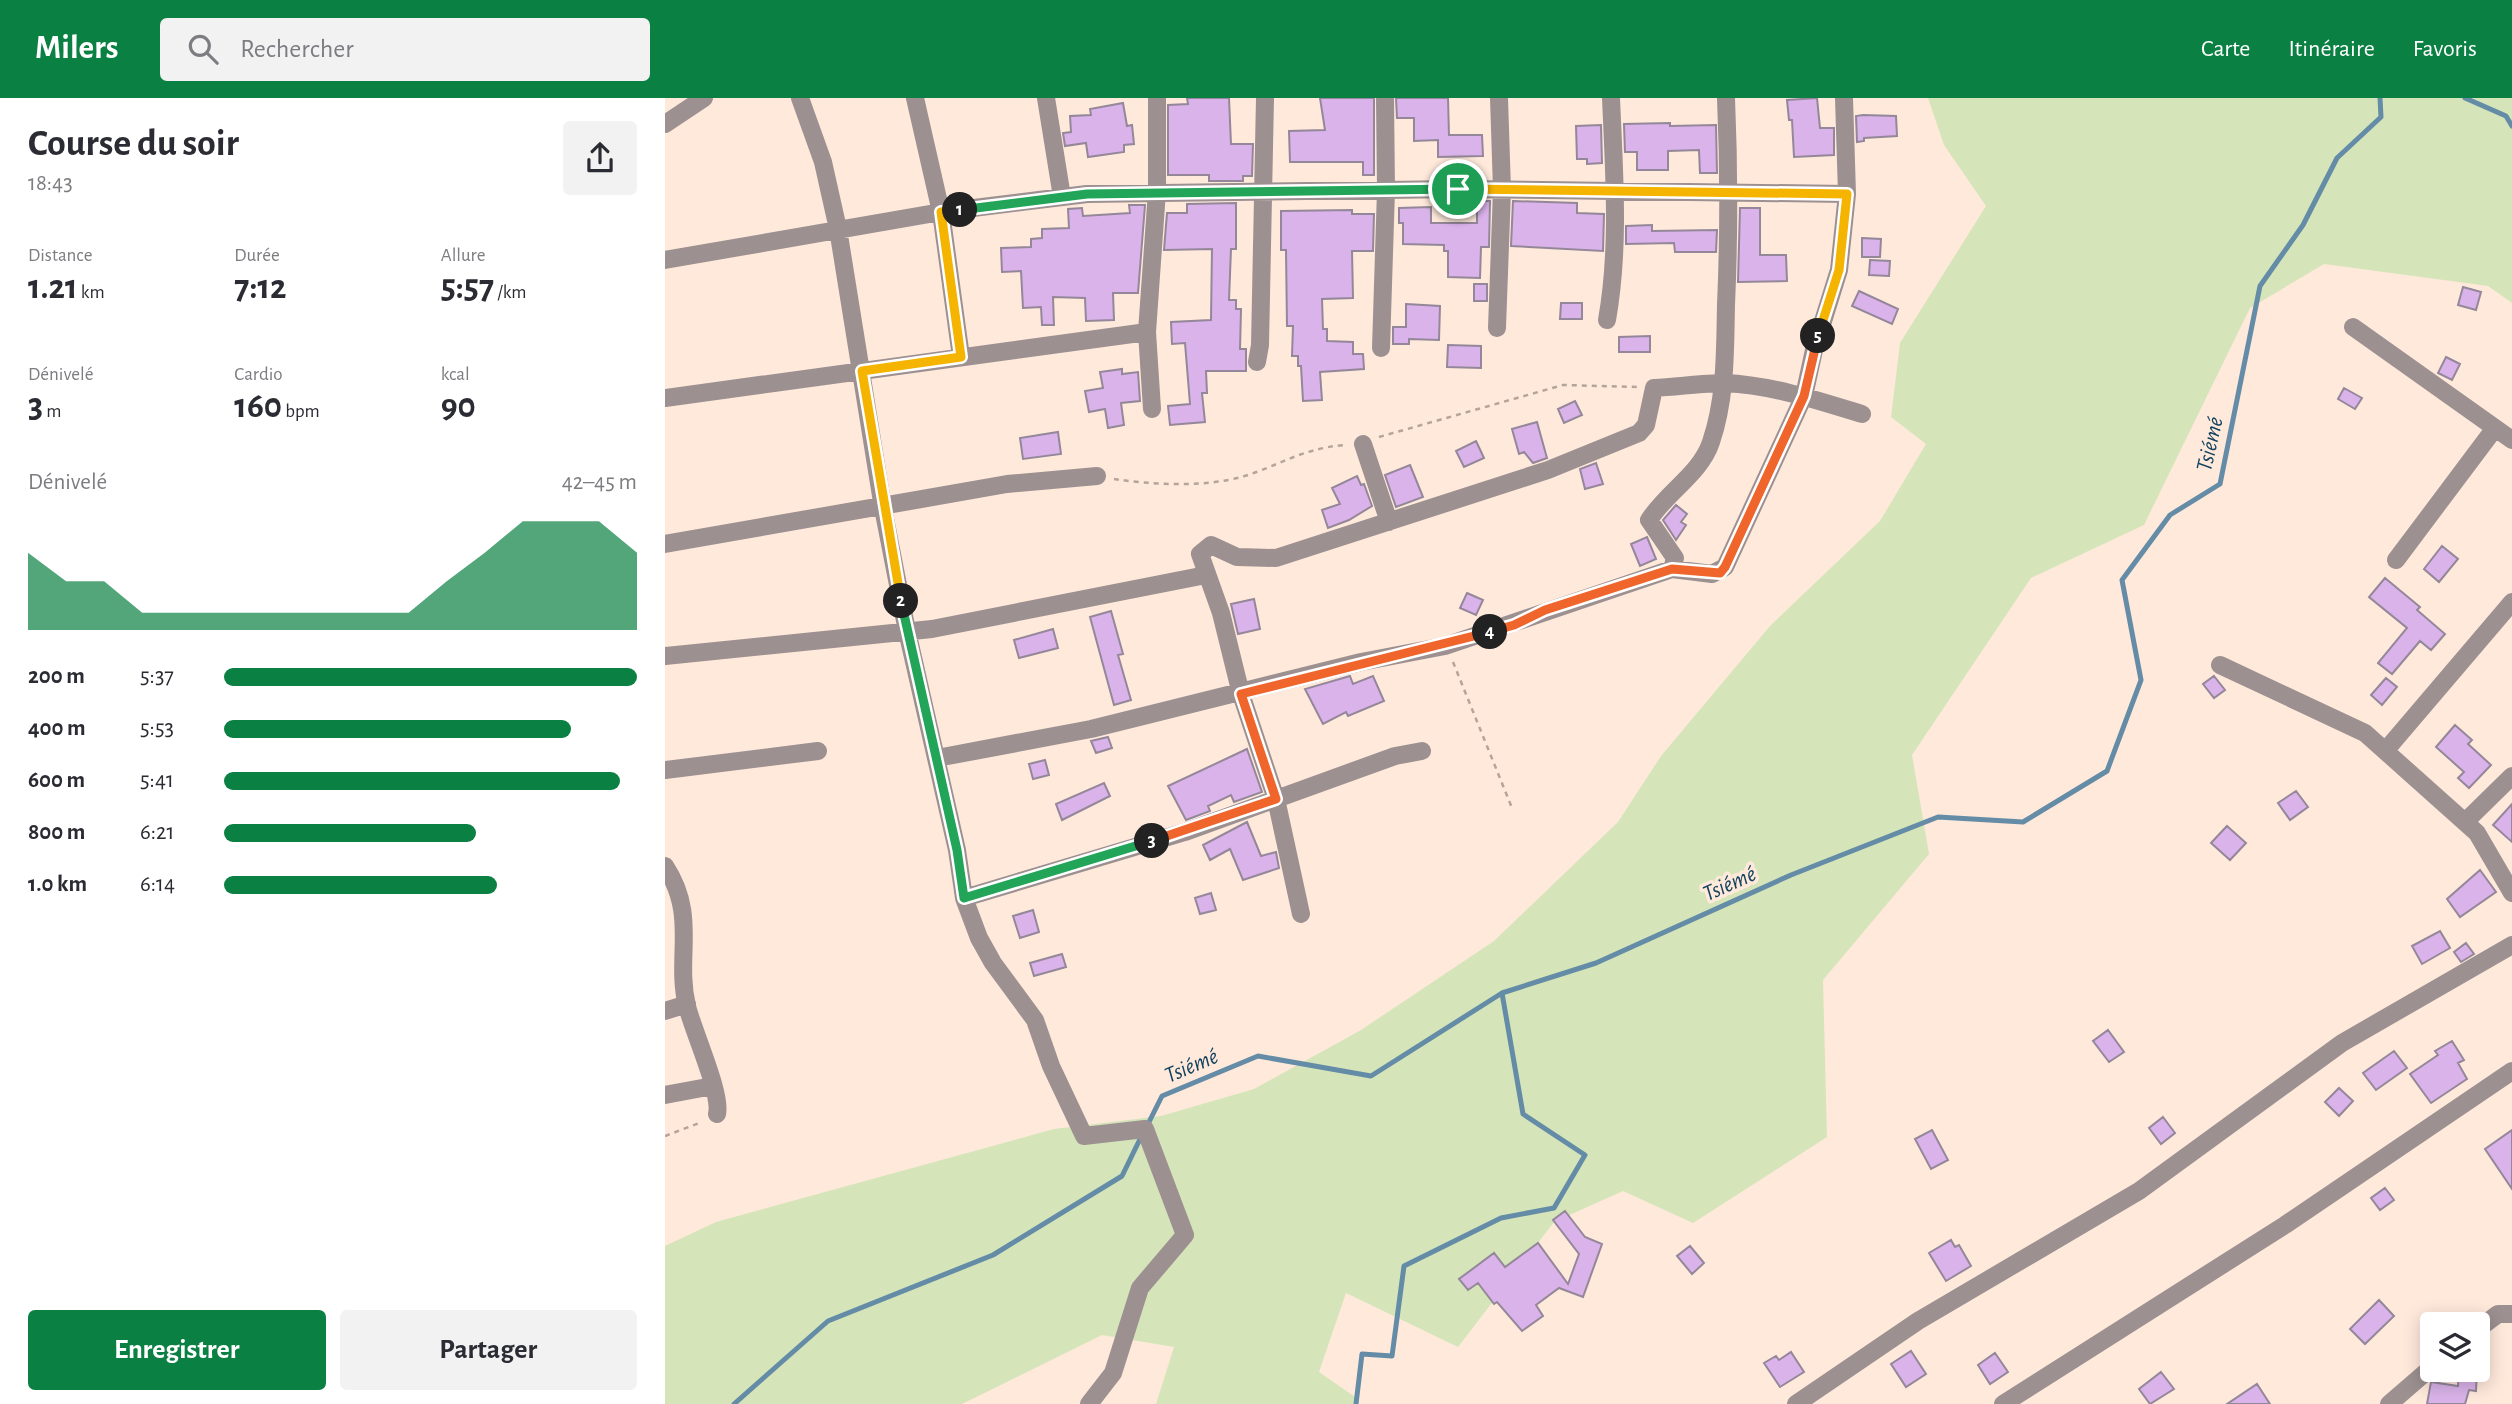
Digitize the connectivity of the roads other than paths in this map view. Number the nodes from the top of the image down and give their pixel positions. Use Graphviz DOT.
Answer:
graph roads {
  1 [pos="705,98"];
  2 [pos="800,98"];
  3 [pos="915,98"];
  4 [pos="1047,98"];
  5 [pos="1157,98"];
  6 [pos="1265,98"];
  7 [pos="1384,98"];
  8 [pos="1499,98"];
  9 [pos="1611,98"];
  10 [pos="1726,98"];
  11 [pos="1845,98"];
  12 [pos="665,124"];
  13 [pos="1386,190"];
  14 [pos="1502,190"];
  15 [pos="1157,191"];
  16 [pos="1264,191"];
  17 [pos="1615,191"];
  18 [pos="1730,193"];
  19 [pos="1847,194"];
  20 [pos="1062,197"];
  21 [pos="941,212"];
  22 [pos="838,229"];
  23 [pos="665,260"];
  24 [pos="1607,320"];
  25 [pos="2353,327"];
  26 [pos="1497,328"];
  27 [pos="1147,332"];
  28 [pos="1381,348"];
  29 [pos="961,357"];
  30 [pos="1257,362"];
  31 [pos="862,371"];
  32 [pos="1724,383"];
  33 [pos="1804,396"];
  34 [pos="665,398"];
  35 [pos="1152,409"];
  36 [pos="1861,414"];
  37 [pos="2495,428"];
  38 [pos="2512,440"];
  39 [pos="1363,444"];
  40 [pos="1097,476"];
  41 [pos="883,508"];
  42 [pos="1389,522"];
  43 [pos="665,544"];
  44 [pos="2396,560"];
  45 [pos="1672,569"];
  46 [pos="1206,575"];
  47 [pos="2512,602"];
  48 [pos="907,631"];
  49 [pos="665,656"];
  50 [pos="2220,665"];
  51 [pos="1241,694"];
  52 [pos="2386,750"];
  53 [pos="818,751"];
  54 [pos="1422,751"];
  55 [pos="937,758"];
  56 [pos="665,770"];
  57 [pos="2512,776"];
  58 [pos="1276,799"];
  59 [pos="2465,822"];
  60 [pos="665,866"];
  61 [pos="2512,892"];
  62 [pos="964,898"];
  63 [pos="1301,914"];
  64 [pos="2512,945"];
  65 [pos="687,1004"];
  66 [pos="665,1011"];
  67 [pos="2512,1071"];
  68 [pos="713,1086"];
  69 [pos="665,1095"];
  70 [pos="716,1114"];
  71 [pos="2512,1314"];
  72 [pos="2490,1320"];
  73 [pos="2420,1377"];
  74 [pos="1089,1404"];
  75 [pos="1796,1404"];
  76 [pos="2003,1404"];
  77 [pos="2389,1404"];
  1 -- 12 [label="street"];
  2 -- 22 [label="street"];
  3 -- 21 [label="street"];
  4 -- 20 [label="street"];
  5 -- 15 [label="street"];
  6 -- 16 [label="street"];
  7 -- 13 [label="street"];
  8 -- 14 [label="street"];
  9 -- 17 [label="street"];
  10 -- 18 [label="street"];
  11 -- 19 [label="street"];
  13 -- 14 [label="street"];
  13 -- 16 [label="street"];
  13 -- 28 [label="street"];
  14 -- 17 [label="street"];
  14 -- 26 [label="street"];
  15 -- 16 [label="street"];
  15 -- 20 [label="street"];
  15 -- 27 [label="street"];
  16 -- 30 [label="street"];
  17 -- 18 [label="street"];
  17 -- 24 [label="street"];
  18 -- 19 [label="street"];
  18 -- 32 [label="street"];
  19 -- 33 [label="street"];
  20 -- 21 [label="street"];
  21 -- 22 [label="street"];
  21 -- 29 [label="street"];
  22 -- 23 [label="street"];
  22 -- 31 [label="street"];
  25 -- 37 [label="street"];
  27 -- 29 [label="street"];
  27 -- 35 [label="street"];
  29 -- 31 [label="street"];
  31 -- 34 [label="street"];
  31 -- 41 [label="street"];
  32 -- 33 [label="street"];
  32 -- 42 [label="street"];
  32 -- 45 [label="street"];
  33 -- 36 [label="street"];
  33 -- 45 [label="street"];
  37 -- 38 [label="street"];
  37 -- 44 [label="street"];
  39 -- 42 [label="street"];
  40 -- 41 [label="street"];
  41 -- 43 [label="street"];
  41 -- 48 [label="street"];
  42 -- 46 [label="street"];
  45 -- 51 [label="street"];
  46 -- 48 [label="street"];
  46 -- 51 [label="street"];
  47 -- 52 [label="street"];
  48 -- 49 [label="street"];
  48 -- 55 [label="street"];
  50 -- 52 [label="street"];
  51 -- 55 [label="street"];
  51 -- 58 [label="street"];
  52 -- 59 [label="street"];
  53 -- 56 [label="street"];
  54 -- 58 [label="street"];
  55 -- 62 [label="street"];
  57 -- 59 [label="street"];
  58 -- 62 [label="street"];
  58 -- 63 [label="street"];
  59 -- 61 [label="street"];
  60 -- 65 [label="street"];
  62 -- 74 [label="street"];
  64 -- 75 [label="street"];
  65 -- 66 [label="street"];
  65 -- 68 [label="street"];
  67 -- 76 [label="street"];
  68 -- 69 [label="street"];
  68 -- 70 [label="street"];
  71 -- 72 [label="street"];
  73 -- 77 [label="street"];
}
